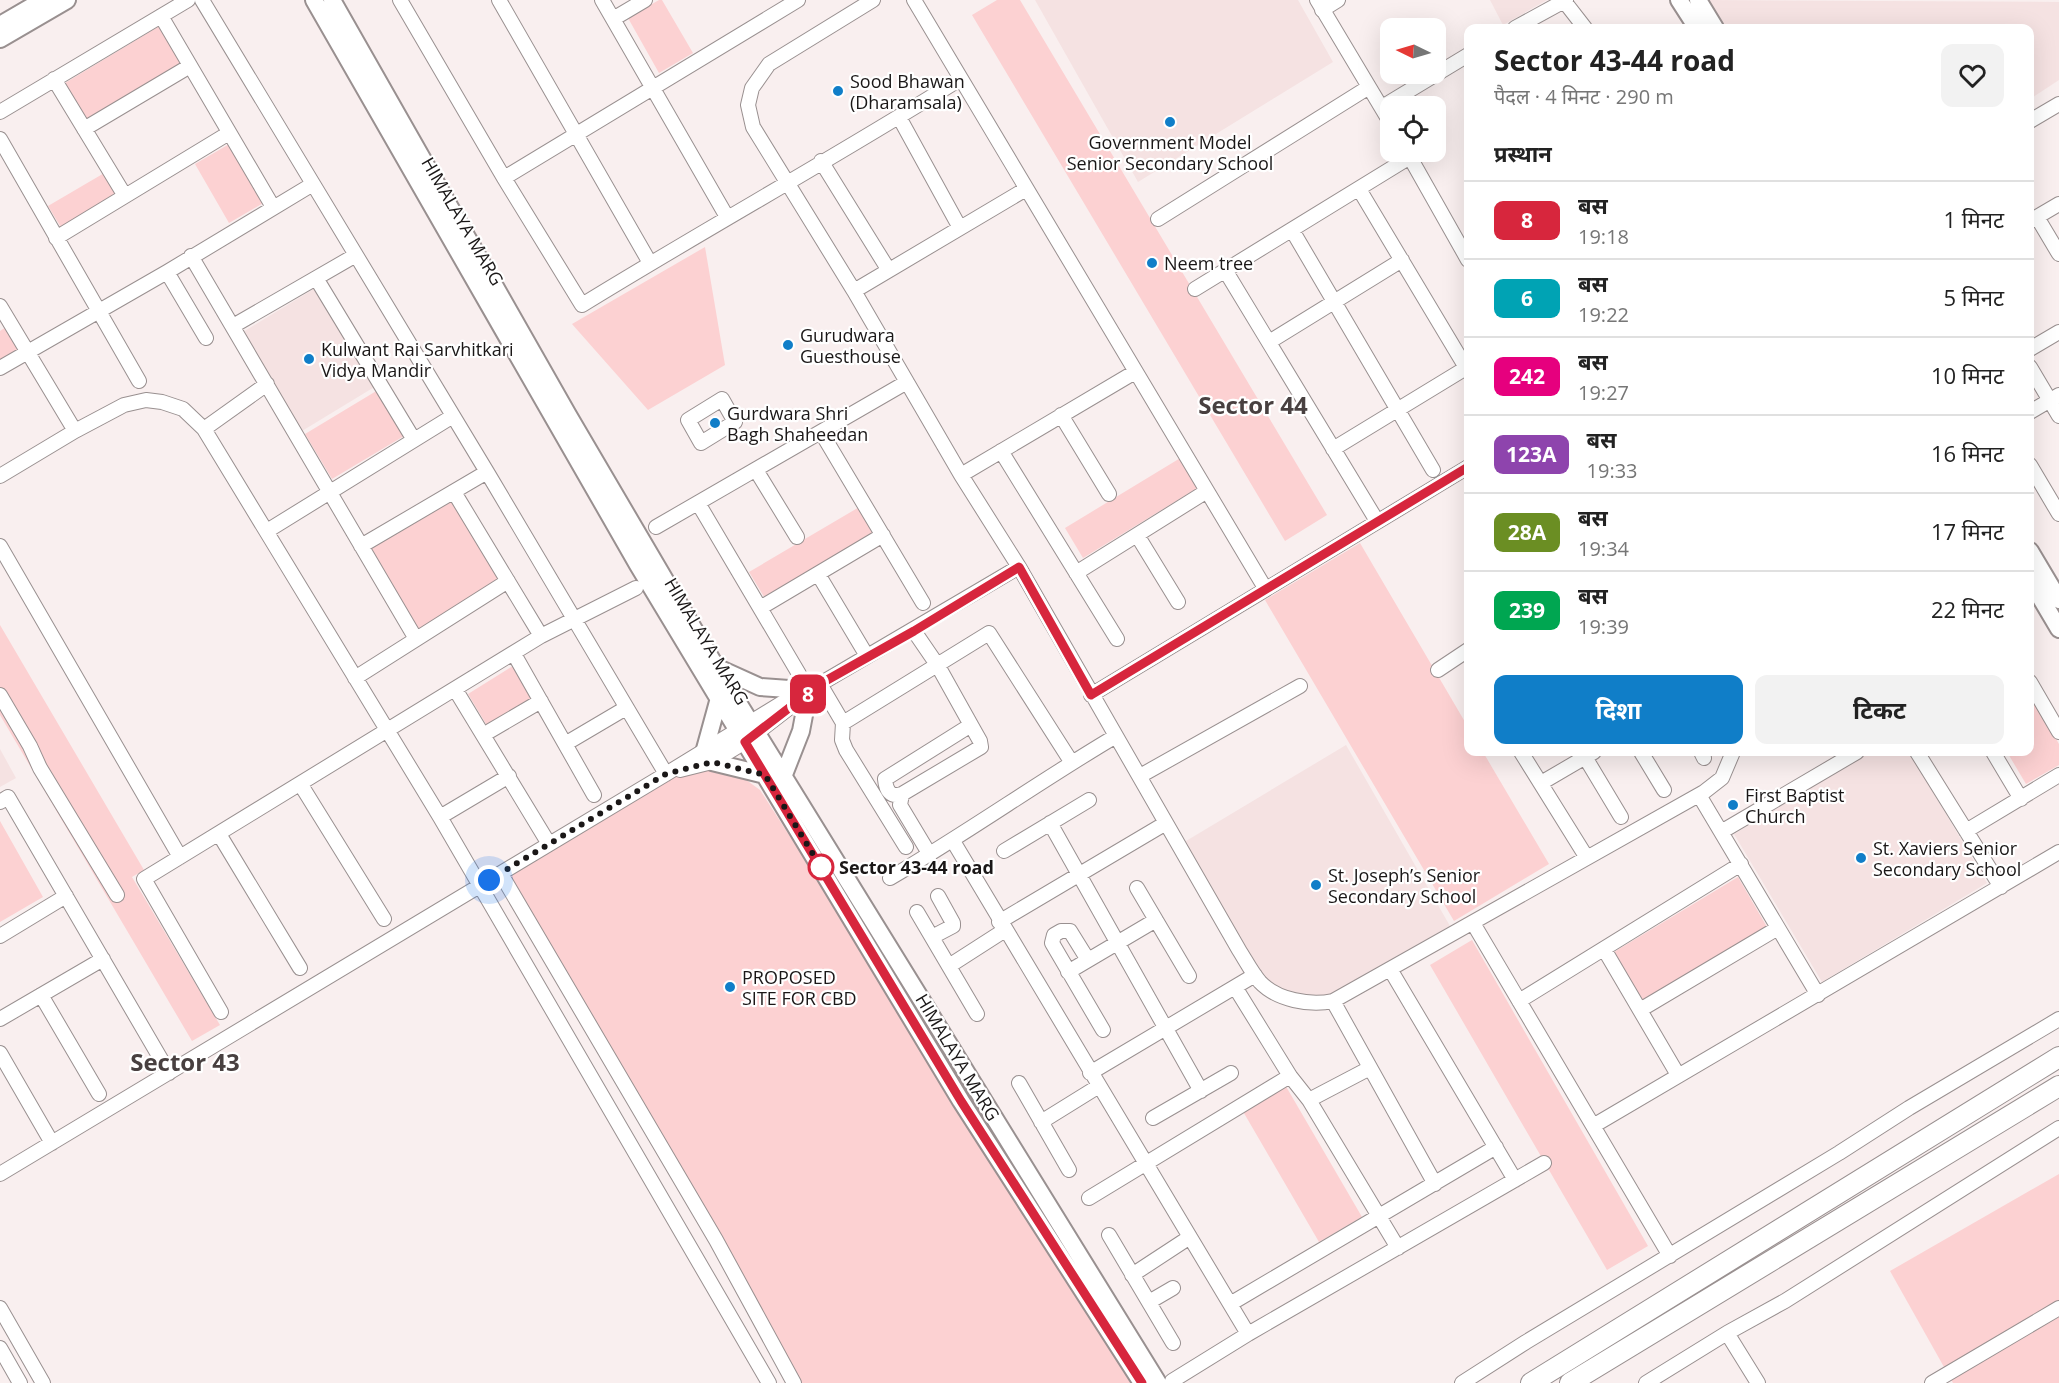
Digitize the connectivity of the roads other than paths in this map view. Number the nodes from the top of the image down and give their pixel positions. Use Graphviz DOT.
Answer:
graph roads {
  1 [pos="43,0"];
  2 [pos="67,0"];
  3 [pos="188,0"];
  4 [pos="202,0"];
  5 [pos="314,0"];
  6 [pos="332,0"];
  7 [pos="400,0"];
  8 [pos="499,0"];
  9 [pos="602,0"];
  10 [pos="645,0"];
  11 [pos="798,0"];
  12 [pos="873,0"];
  13 [pos="914,0"];
  14 [pos="1338,0"];
  15 [pos="1679,0"];
  16 [pos="1698,0"];
  17 [pos="1565,1"];
  18 [pos="1320,5"];
  19 [pos="161,16"];
  20 [pos="613,19"];
  21 [pos="1522,24"];
  22 [pos="1582,24"];
  23 [pos="1694,24"];
  24 [pos="1713,24"];
  25 [pos="0,25"];
  26 [pos="0,39"];
  27 [pos="1464,57"];
  28 [pos="190,66"];
  29 [pos="54,79"];
  30 [pos="960,79"];
  31 [pos="1369,87"];
  32 [pos="653,88"];
  33 [pos="1400,96"];
  34 [pos="1380,104"];
  35 [pos="2059,104"];
  36 [pos="0,112"];
  37 [pos="899,117"];
  38 [pos="2034,119"];
  39 [pos="84,129"];
  40 [pos="229,133"];
  41 [pos="576,135"];
  42 [pos="0,140"];
  43 [pos="821,161"];
  44 [pos="1397,162"];
  45 [pos="1413,162"];
  46 [pos="504,178"];
  47 [pos="787,181"];
  48 [pos="313,184"];
  49 [pos="1026,189"];
  50 [pos="1359,189"];
  51 [pos="125,196"];
  52 [pos="2059,204"];
  53 [pos="273,207"];
  54 [pos="727,217"];
  55 [pos="2034,218"];
  56 [pos="1158,219"];
  57 [pos="2034,220"];
  58 [pos="960,228"];
  59 [pos="1292,230"];
  60 [pos="56,238"];
  61 [pos="1463,238"];
  62 [pos="2059,254"];
  63 [pos="356,255"];
  64 [pos="191,256"];
  65 [pos="1402,260"];
  66 [pos="650,263"];
  67 [pos="888,269"];
  68 [pos="1226,270"];
  69 [pos="167,272"];
  70 [pos="316,278"];
  71 [pos="1195,289"];
  72 [pos="854,291"];
  73 [pos="1334,302"];
  74 [pos="0,306"];
  75 [pos="98,312"];
  76 [pos="232,326"];
  77 [pos="2059,332"];
  78 [pos="206,338"];
  79 [pos="1269,342"];
  80 [pos="2034,347"];
  81 [pos="28,351"];
  82 [pos="1464,364"];
  83 [pos="0,368"];
  84 [pos="1464,371"];
  85 [pos="1136,372"];
  86 [pos="2034,372"];
  87 [pos="139,381"];
  88 [pos="907,382"];
  89 [pos="267,384"];
  90 [pos="2054,398"];
  91 [pos="1398,410"];
  92 [pos="2034,410"];
  93 [pos="453,416"];
  94 [pos="1061,416"];
  95 [pos="2059,416"];
  96 [pos="204,429"];
  97 [pos="75,431"];
  98 [pos="821,432"];
  99 [pos="414,440"];
  100 [pos="1333,448"];
  101 [pos="1001,451"];
  102 [pos="1464,468"];
  103 [pos="756,470"];
  104 [pos="1433,470"];
  105 [pos="487,472"];
  106 [pos="2034,472"];
  107 [pos="961,475"];
  108 [pos="0,476"];
  109 [pos="1207,491"];
  110 [pos="330,492"];
  111 [pos="454,492"];
  112 [pos="1109,494"];
  113 [pos="698,503"];
  114 [pos="2059,514"];
  115 [pos="1377,521"];
  116 [pos="656,527"];
  117 [pos="267,531"];
  118 [pos="1137,534"];
  119 [pos="883,535"];
  120 [pos="797,537"];
  121 [pos="0,546"];
  122 [pos="361,546"];
  123 [pos="2034,558"];
  124 [pos="1019,567"];
  125 [pos="1076,573"];
  126 [pos="818,574"];
  127 [pos="508,581"];
  128 [pos="2034,587"];
  129 [pos="636,588"];
  130 [pos="1265,588"];
  131 [pos="2059,600"];
  132 [pos="1178,602"];
  133 [pos="923,603"];
  134 [pos="760,608"];
  135 [pos="573,620"];
  136 [pos="2059,629"];
  137 [pos="914,631"];
  138 [pos="541,636"];
  139 [pos="416,639"];
  140 [pos="1117,639"];
  141 [pos="514,654"];
  142 [pos="867,656"];
  143 [pos="1464,657"];
  144 [pos="938,666"];
  145 [pos="716,668"];
  146 [pos="1438,670"];
  147 [pos="355,678"];
  148 [pos="807,685"];
  149 [pos="1300,686"];
  150 [pos="455,689"];
  151 [pos="2034,689"];
  152 [pos="0,694"];
  153 [pos="1091,695"];
  154 [pos="719,698"];
  155 [pos="541,701"];
  156 [pos="626,708"];
  157 [pos="843,723"];
  158 [pos="971,725"];
  159 [pos="387,731"];
  160 [pos="747,731"];
  161 [pos="2059,732"];
  162 [pos="483,735"];
  163 [pos="1116,736"];
  164 [pos="565,744"];
  165 [pos="709,756"];
  166 [pos="1524,756"];
  167 [pos="1582,756"];
  168 [pos="1589,756"];
  169 [pos="1643,756"];
  170 [pos="1731,756"];
  171 [pos="1831,756"];
  172 [pos="1850,756"];
  173 [pos="1919,756"];
  174 [pos="1995,756"];
  175 [pos="1072,763"];
  176 [pos="1836,764"];
  177 [pos="666,774"];
  178 [pos="765,775"];
  179 [pos="509,776"];
  180 [pos="1140,776"];
  181 [pos="2059,776"];
  182 [pos="783,777"];
  183 [pos="862,777"];
  184 [pos="885,779"];
  185 [pos="1541,783"];
  186 [pos="301,784"];
  187 [pos="1664,790"];
  188 [pos="594,795"];
  189 [pos="902,795"];
  190 [pos="1700,795"];
  191 [pos="2021,799"];
  192 [pos="1089,800"];
  193 [pos="0,802"];
  194 [pos="1621,817"];
  195 [pos="440,818"];
  196 [pos="1050,823"];
  197 [pos="1166,823"];
  198 [pos="1966,831"];
  199 [pos="1721,832"];
  200 [pos="219,834"];
  201 [pos="952,841"];
  202 [pos="549,844"];
  203 [pos="906,847"];
  204 [pos="1004,851"];
  205 [pos="2059,852"];
  206 [pos="930,855"];
  207 [pos="180,857"];
  208 [pos="1587,858"];
  209 [pos="1741,864"];
  210 [pos="501,874"];
  211 [pos="1080,876"];
  212 [pos="890,878"];
  213 [pos="478,886"];
  214 [pos="2001,887"];
  215 [pos="1137,888"];
  216 [pos="117,895"];
  217 [pos="66,896"];
  218 [pos="938,896"];
  219 [pos="918,912"];
  220 [pos="384,919"];
  221 [pos="1156,920"];
  222 [pos="1473,923"];
  223 [pos="1002,926"];
  224 [pos="1778,928"];
  225 [pos="0,936"];
  226 [pos="932,937"];
  227 [pos="1117,944"];
  228 [pos="1604,949"];
  229 [pos="102,959"];
  230 [pos="1088,960"];
  231 [pos="949,966"];
  232 [pos="300,968"];
  233 [pos="1390,969"];
  234 [pos="1068,972"];
  235 [pos="1255,975"];
  236 [pos="1189,976"];
  237 [pos="1235,987"];
  238 [pos="41,995"];
  239 [pos="1818,995"];
  240 [pos="1333,1001"];
  241 [pos="1519,1001"];
  242 [pos="1640,1010"];
  243 [pos="221,1012"];
  244 [pos="976,1014"];
  245 [pos="0,1018"];
  246 [pos="2055,1025"];
  247 [pos="1165,1027"];
  248 [pos="1103,1029"];
  249 [pos="0,1053"];
  250 [pos="2059,1057"];
  251 [pos="1370,1068"];
  252 [pos="169,1073"];
  253 [pos="1090,1073"];
  254 [pos="1231,1073"];
  255 [pos="1290,1076"];
  256 [pos="1678,1076"];
  257 [pos="1019,1083"];
  258 [pos="1099,1086"];
  259 [pos="2059,1086"];
  260 [pos="1201,1091"];
  261 [pos="99,1094"];
  262 [pos="1309,1101"];
  263 [pos="1153,1118"];
  264 [pos="1041,1122"];
  265 [pos="1593,1126"];
  266 [pos="2059,1128"];
  267 [pos="52,1143"];
  268 [pos="1496,1147"];
  269 [pos="1544,1163"];
  270 [pos="1146,1165"];
  271 [pos="1069,1170"];
  272 [pos="0,1174"];
  273 [pos="1515,1180"];
  274 [pos="1435,1184"];
  275 [pos="1089,1198"];
  276 [pos="1379,1217"];
  277 [pos="1109,1235"];
  278 [pos="1190,1238"];
  279 [pos="1398,1248"];
  280 [pos="1670,1256"];
  281 [pos="1132,1275"];
  282 [pos="1173,1288"];
  283 [pos="1149,1302"];
  284 [pos="1230,1304"];
  285 [pos="0,1308"];
  286 [pos="2059,1308"];
  287 [pos="1248,1334"];
  288 [pos="1727,1334"];
  289 [pos="1173,1343"];
  290 [pos="0,1348"];
  291 [pos="790,1377"];
  292 [pos="1165,1382"];
  293 [pos="20,1383"];
  294 [pos="44,1383"];
  295 [pos="768,1383"];
  296 [pos="1142,1383"];
  297 [pos="1461,1383"];
  298 [pos="1532,1383"];
  299 [pos="1570,1383"];
  300 [pos="1646,1383"];
  301 [pos="1758,1383"];
  302 [pos="1932,1383"];
  1 -- 25 [label="main road"];
  2 -- 26 [label="main road"];
  3 -- 19 [label="street"];
  4 -- 48 [label="street"];
  5 -- 154 [label="main road, HIMALAYA MARG"];
  6 -- 145 [label="main road, HIMALAYA MARG"];
  7 -- 46 [label="street"];
  8 -- 41 [label="street"];
  9 -- 20 [label="street"];
  10 -- 20 [label="street"];
  11 -- 32 [label="street"];
  12 -- 47 [label="street"];
  13 -- 30 [label="street"];
  14 -- 18 [label="street"];
  15 -- 23 [label="main road"];
  16 -- 24 [label="main road"];
  17 -- 21 [label="street"];
  17 -- 22 [label="street"];
  18 -- 31 [label="street"];
  19 -- 28 [label="street"];
  19 -- 29 [label="street"];
  20 -- 32 [label="street"];
  27 -- 33 [label="street"];
  28 -- 39 [label="street"];
  28 -- 40 [label="street"];
  29 -- 36 [label="street"];
  29 -- 39 [label="street"];
  30 -- 37 [label="street"];
  30 -- 49 [label="street"];
  31 -- 34 [label="street"];
  31 -- 56 [label="street"];
  32 -- 41 [label="street"];
  32 -- 54 [label="street"];
  35 -- 38 [label="street"];
  37 -- 43 [label="street"];
  37 -- 58 [label="street"];
  39 -- 51 [label="street"];
  40 -- 51 [label="street"];
  40 -- 53 [label="street"];
  41 -- 46 [label="street"];
  41 -- 66 [label="street"];
  42 -- 60 [label="street"];
  43 -- 47 [label="street"];
  43 -- 67 [label="street"];
  44 -- 50 [label="street"];
  45 -- 61 [label="street"];
  46 -- 66 [label="street"];
  47 -- 54 [label="street"];
  47 -- 72 [label="street"];
  48 -- 53 [label="street"];
  48 -- 63 [label="street"];
  49 -- 58 [label="street"];
  49 -- 85 [label="street"];
  50 -- 59 [label="street"];
  50 -- 65 [label="street"];
  51 -- 60 [label="street"];
  52 -- 55 [label="street"];
  53 -- 64 [label="street"];
  54 -- 66 [label="street"];
  57 -- 62 [label="street"];
  58 -- 67 [label="street"];
  59 -- 68 [label="street"];
  59 -- 73 [label="street"];
  60 -- 75 [label="street"];
  63 -- 70 [label="street"];
  63 -- 93 [label="street"];
  64 -- 69 [label="street"];
  64 -- 76 [label="street"];
  65 -- 73 [label="street"];
  65 -- 82 [label="street"];
  67 -- 72 [label="street"];
  68 -- 71 [label="street"];
  68 -- 79 [label="street"];
  69 -- 75 [label="street"];
  69 -- 78 [label="street"];
  70 -- 76 [label="street"];
  70 -- 99 [label="street"];
  72 -- 88 [label="street"];
  73 -- 79 [label="street"];
  73 -- 91 [label="street"];
  74 -- 81 [label="street"];
  75 -- 81 [label="street"];
  75 -- 87 [label="street"];
  76 -- 89 [label="street"];
  77 -- 80 [label="street"];
  79 -- 100 [label="street"];
  81 -- 83 [label="street"];
  81 -- 97 [label="street"];
  84 -- 91 [label="street"];
  85 -- 94 [label="street"];
  85 -- 109 [label="street"];
  86 -- 90 [label="street"];
  88 -- 98 [label="street"];
  88 -- 107 [label="street"];
  89 -- 96 [label="street"];
  89 -- 110 [label="street"];
  90 -- 92 [label="street"];
  90 -- 95 [label="street"];
  91 -- 100 [label="street"];
  91 -- 104 [label="street"];
  93 -- 99 [label="street"];
  93 -- 105 [label="street"];
  94 -- 101 [label="street"];
  94 -- 112 [label="street"];
  96 -- 97 [label="street"];
  96 -- 117 [label="street"];
  97 -- 108 [label="street"];
  98 -- 103 [label="street"];
  98 -- 119 [label="street"];
  99 -- 110 [label="street"];
  100 -- 115 [label="street"];
  101 -- 107 [label="street"];
  101 -- 125 [label="street"];
  102 -- 115 [label="street"];
  103 -- 113 [label="street"];
  103 -- 120 [label="street"];
  105 -- 111 [label="street"];
  105 -- 135 [label="street"];
  106 -- 114 [label="street"];
  107 -- 124 [label="street"];
  109 -- 118 [label="street"];
  109 -- 130 [label="street"];
  110 -- 117 [label="street"];
  110 -- 122 [label="street"];
  111 -- 122 [label="street"];
  111 -- 127 [label="street"];
  113 -- 116 [label="street"];
  113 -- 134 [label="street"];
  115 -- 130 [label="street"];
  117 -- 147 [label="street"];
  118 -- 125 [label="street"];
  118 -- 132 [label="street"];
  119 -- 126 [label="street"];
  119 -- 133 [label="street"];
  121 -- 207 [label="street"];
  122 -- 139 [label="street"];
  123 -- 131 [label="main road"];
  124 -- 137 [label="street"];
  124 -- 153 [label="street"];
  125 -- 140 [label="street"];
  126 -- 134 [label="street"];
  126 -- 142 [label="street"];
  127 -- 138 [label="street"];
  127 -- 139 [label="street"];
  128 -- 136 [label="main road"];
  129 -- 135 [label="street"];
  130 -- 153 [label="street"];
  134 -- 148 [label="street"];
  135 -- 138 [label="street"];
  135 -- 156 [label="street"];
  137 -- 142 [label="street"];
  137 -- 144 [label="street"];
  138 -- 141 [label="street"];
  139 -- 147 [label="street"];
  141 -- 150 [label="street"];
  141 -- 155 [label="street"];
  142 -- 148 [label="street"];
  143 -- 146 [label="street"];
  144 -- 157 [label="street"];
  144 -- 158 [label="street"];
  144 -- 175 [label="street"];
  145 -- 148 [label="main road"];
  145 -- 160 [label="main road, HIMALAYA MARG"];
  147 -- 159 [label="street"];
  148 -- 157 [label="street"];
  148 -- 160 [label="street"];
  148 -- 182 [label="main road"];
  149 -- 180 [label="street"];
  150 -- 159 [label="street"];
  150 -- 162 [label="street"];
  151 -- 161 [label="street"];
  152 -- 216 [label="street"];
  153 -- 163 [label="street"];
  154 -- 160 [label="main road, HIMALAYA MARG"];
  154 -- 165 [label="main road"];
  155 -- 162 [label="street"];
  155 -- 164 [label="street"];
  156 -- 164 [label="street"];
  156 -- 177 [label="street"];
  157 -- 183 [label="street"];
  158 -- 184 [label="street"];
  158 -- 189 [label="street"];
  159 -- 186 [label="street"];
  159 -- 195 [label="street"];
  160 -- 165 [label="street"];
  160 -- 178 [label="main road, HIMALAYA MARG"];
  160 -- 182 [label="main road, HIMALAYA MARG"];
  162 -- 179 [label="street"];
  163 -- 175 [label="street"];
  163 -- 180 [label="street"];
  164 -- 188 [label="street"];
  165 -- 177 [label="street"];
  165 -- 178 [label="main road"];
  166 -- 185 [label="street"];
  167 -- 185 [label="street"];
  168 -- 194 [label="street"];
  169 -- 187 [label="street"];
  170 -- 190 [label="street"];
  171 -- 176 [label="street"];
  172 -- 176 [label="street"];
  173 -- 198 [label="street"];
  174 -- 191 [label="street"];
  175 -- 201 [label="street"];
  176 -- 199 [label="street"];
  177 -- 202 [label="street"];
  178 -- 296 [label="main road, HIMALAYA MARG"];
  179 -- 195 [label="street"];
  179 -- 202 [label="street"];
  180 -- 197 [label="street"];
  181 -- 191 [label="street"];
  182 -- 292 [label="main road, HIMALAYA MARG"];
  183 -- 184 [label="street"];
  183 -- 203 [label="street"];
  184 -- 189 [label="street"];
  185 -- 208 [label="street"];
  186 -- 200 [label="street"];
  186 -- 220 [label="street"];
  189 -- 206 [label="street"];
  190 -- 199 [label="street"];
  190 -- 208 [label="street"];
  191 -- 198 [label="street"];
  192 -- 196 [label="street"];
  193 -- 217 [label="street"];
  195 -- 213 [label="street"];
  196 -- 204 [label="street"];
  196 -- 211 [label="street"];
  197 -- 211 [label="street"];
  197 -- 235 [label="street"];
  198 -- 214 [label="street"];
  199 -- 209 [label="street"];
  200 -- 207 [label="street"];
  200 -- 232 [label="street"];
  201 -- 206 [label="street"];
  201 -- 223 [label="street"];
  202 -- 210 [label="street"];
  205 -- 214 [label="street"];
  206 -- 212 [label="street"];
  207 -- 243 [label="street"];
  208 -- 222 [label="street"];
  209 -- 224 [label="street"];
  209 -- 228 [label="street"];
  210 -- 213 [label="street"];
  210 -- 291 [label="street"];
  211 -- 223 [label="street"];
  211 -- 227 [label="street"];
  213 -- 252 [label="street"];
  213 -- 295 [label="street"];
  214 -- 239 [label="street"];
  215 -- 221 [label="street"];
  217 -- 225 [label="street"];
  217 -- 229 [label="street"];
  218 -- 226 [label="street"];
  219 -- 226 [label="street"];
  221 -- 227 [label="street"];
  221 -- 236 [label="street"];
  222 -- 233 [label="street"];
  222 -- 241 [label="street"];
  223 -- 231 [label="street"];
  223 -- 253 [label="street"];
  224 -- 239 [label="street"];
  224 -- 242 [label="street"];
  226 -- 231 [label="street"];
  227 -- 230 [label="street"];
  227 -- 247 [label="street"];
  228 -- 241 [label="street"];
  228 -- 242 [label="street"];
  229 -- 238 [label="street"];
  229 -- 252 [label="street"];
  230 -- 234 [label="street"];
  230 -- 234 [label="street"];
  231 -- 244 [label="street"];
  233 -- 240 [label="street"];
  233 -- 268 [label="street"];
  234 -- 248 [label="street"];
  235 -- 237 [label="street"];
  235 -- 240 [label="street"];
  237 -- 247 [label="street"];
  237 -- 255 [label="street"];
  238 -- 245 [label="street"];
  238 -- 261 [label="street"];
  239 -- 256 [label="street"];
  240 -- 251 [label="street"];
  241 -- 265 [label="street"];
  242 -- 256 [label="street"];
  246 -- 280 [label="street"];
  247 -- 253 [label="street"];
  247 -- 260 [label="street"];
  249 -- 267 [label="street"];
  250 -- 298 [label="highway"];
  251 -- 262 [label="street"];
  251 -- 274 [label="street"];
  252 -- 267 [label="street"];
  253 -- 258 [label="street"];
  254 -- 260 [label="street"];
  255 -- 262 [label="street"];
  255 -- 270 [label="street"];
  256 -- 265 [label="street"];
  257 -- 264 [label="street"];
  258 -- 264 [label="street"];
  258 -- 270 [label="street"];
  259 -- 299 [label="highway"];
  260 -- 263 [label="street"];
  262 -- 276 [label="street"];
  264 -- 271 [label="street"];
  265 -- 280 [label="street"];
  266 -- 288 [label="street"];
  267 -- 272 [label="street"];
  268 -- 273 [label="street"];
  268 -- 274 [label="street"];
  269 -- 273 [label="street"];
  270 -- 275 [label="street"];
  270 -- 278 [label="street"];
  273 -- 279 [label="street"];
  274 -- 276 [label="street"];
  276 -- 279 [label="street"];
  276 -- 284 [label="street"];
  277 -- 281 [label="street"];
  278 -- 281 [label="street"];
  278 -- 284 [label="street"];
  279 -- 287 [label="street"];
  280 -- 297 [label="street"];
  281 -- 283 [label="street"];
  282 -- 283 [label="street"];
  283 -- 289 [label="street"];
  284 -- 287 [label="street"];
  285 -- 294 [label="street"];
  286 -- 302 [label="street"];
  287 -- 292 [label="street"];
  288 -- 300 [label="street"];
  288 -- 301 [label="street"];
  290 -- 293 [label="street"];
  291 -- 295 [label="street"];
}
